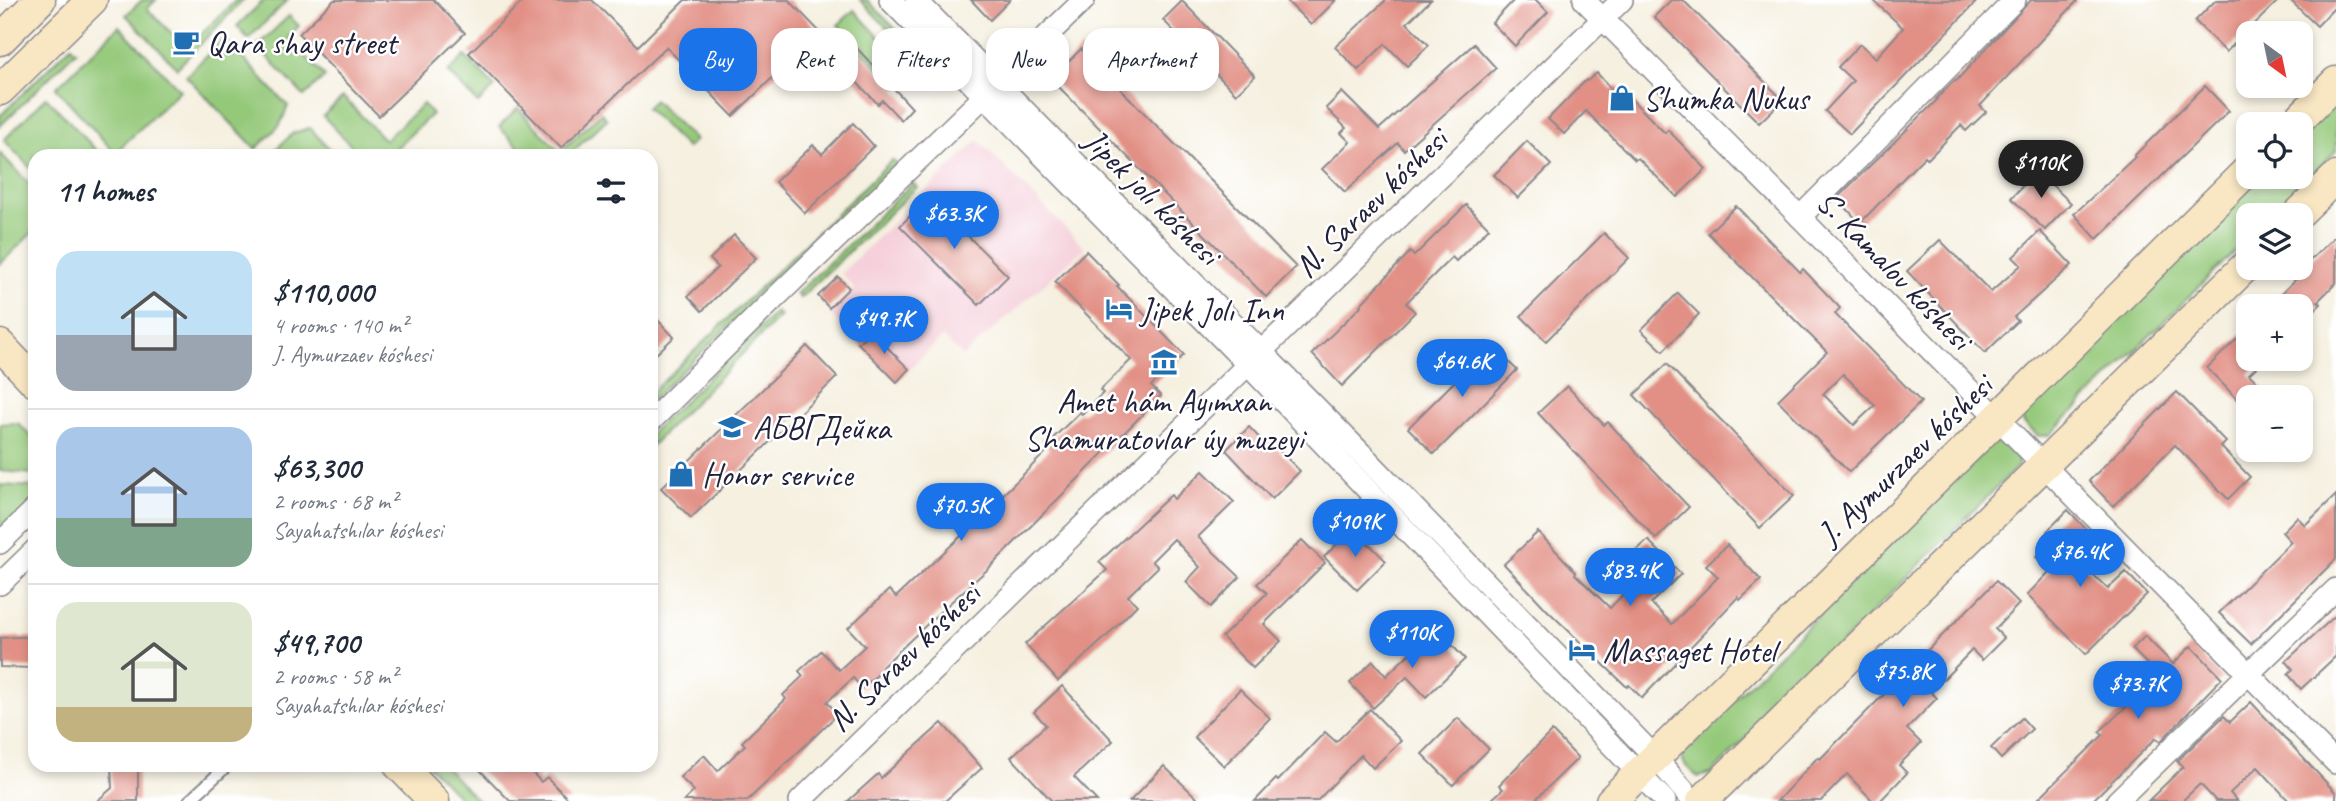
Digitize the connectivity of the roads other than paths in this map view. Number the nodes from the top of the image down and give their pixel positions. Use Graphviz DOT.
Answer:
graph roads {
  1 [pos="40,0"];
  2 [pos="92,0"];
  3 [pos="890,0"];
  4 [pos="916,0"];
  5 [pos="1084,0"];
  6 [pos="1584,0"];
  7 [pos="1622,0"];
  8 [pos="2015,0"];
  9 [pos="1603,19"];
  10 [pos="1055,28"];
  11 [pos="0,40"];
  12 [pos="2336,82"];
  13 [pos="986,84"];
  14 [pos="986,86"];
  15 [pos="0,90"];
  16 [pos="990,91"];
  17 [pos="992,91"];
  18 [pos="2306,112"];
  19 [pos="2336,177"];
  20 [pos="2236,182"];
  21 [pos="2309,203"];
  22 [pos="1800,217"];
  23 [pos="2236,276"];
  24 [pos="0,345"];
  25 [pos="1254,358"];
  26 [pos="28,375"];
  27 [pos="658,414"];
  28 [pos="1998,419"];
  29 [pos="2045,465"];
  30 [pos="28,516"];
  31 [pos="0,543"];
  32 [pos="28,557"];
  33 [pos="0,584"];
  34 [pos="2336,589"];
  35 [pos="2250,674"];
  36 [pos="2336,763"];
  37 [pos="1647,765"];
  38 [pos="220,772"];
  39 [pos="406,772"];
  40 [pos="189,801"];
  41 [pos="434,801"];
  42 [pos="800,801"];
  43 [pos="1611,801"];
  44 [pos="1665,801"];
  45 [pos="1693,801"];
  46 [pos="1702,801"];
  47 [pos="2117,801"];
  1 -- 11 [label="street"];
  2 -- 15 [label="street"];
  3 -- 14 [label="street, Jipek jolı kóshesi"];
  4 -- 13 [label="street, Jipek jolı kóshesi"];
  5 -- 10 [label="street"];
  6 -- 9 [label="street, S. Kamalov kóshesi"];
  7 -- 9 [label="street, N. Saraev kóshesi"];
  8 -- 22 [label="street"];
  9 -- 22 [label="street, S. Kamalov kóshesi"];
  9 -- 25 [label="street, N. Saraev kóshesi"];
  12 -- 18 [label="street"];
  16 -- 27 [label="street"];
  17 -- 25 [label="street, Jipek jolı kóshesi"];
  19 -- 21 [label="street"];
  20 -- 28 [label="street, J. Aymurzaev kóshesi"];
  22 -- 28 [label="street, S. Kamalov kóshesi"];
  23 -- 29 [label="street"];
  24 -- 26 [label="street"];
  25 -- 37 [label="street, Jipek jolı kóshesi"];
  25 -- 42 [label="street, N. Saraev kóshesi"];
  28 -- 29 [label="street, S. Kamalov kóshesi"];
  28 -- 37 [label="street, J. Aymurzaev kóshesi"];
  29 -- 35 [label="street, S. Kamalov kóshesi"];
  29 -- 46 [label="street"];
  30 -- 31 [label="street"];
  32 -- 33 [label="street"];
  34 -- 35 [label="street"];
  35 -- 36 [label="street, S. Kamalov kóshesi"];
  35 -- 47 [label="street"];
  37 -- 43 [label="street, J. Aymurzaev kóshesi"];
  37 -- 44 [label="street, Jipek jolı kóshesi"];
  37 -- 45 [label="street, Jipek jolı kóshesi"];
  38 -- 40 [label="lane"];
  39 -- 41 [label="street"];
}
